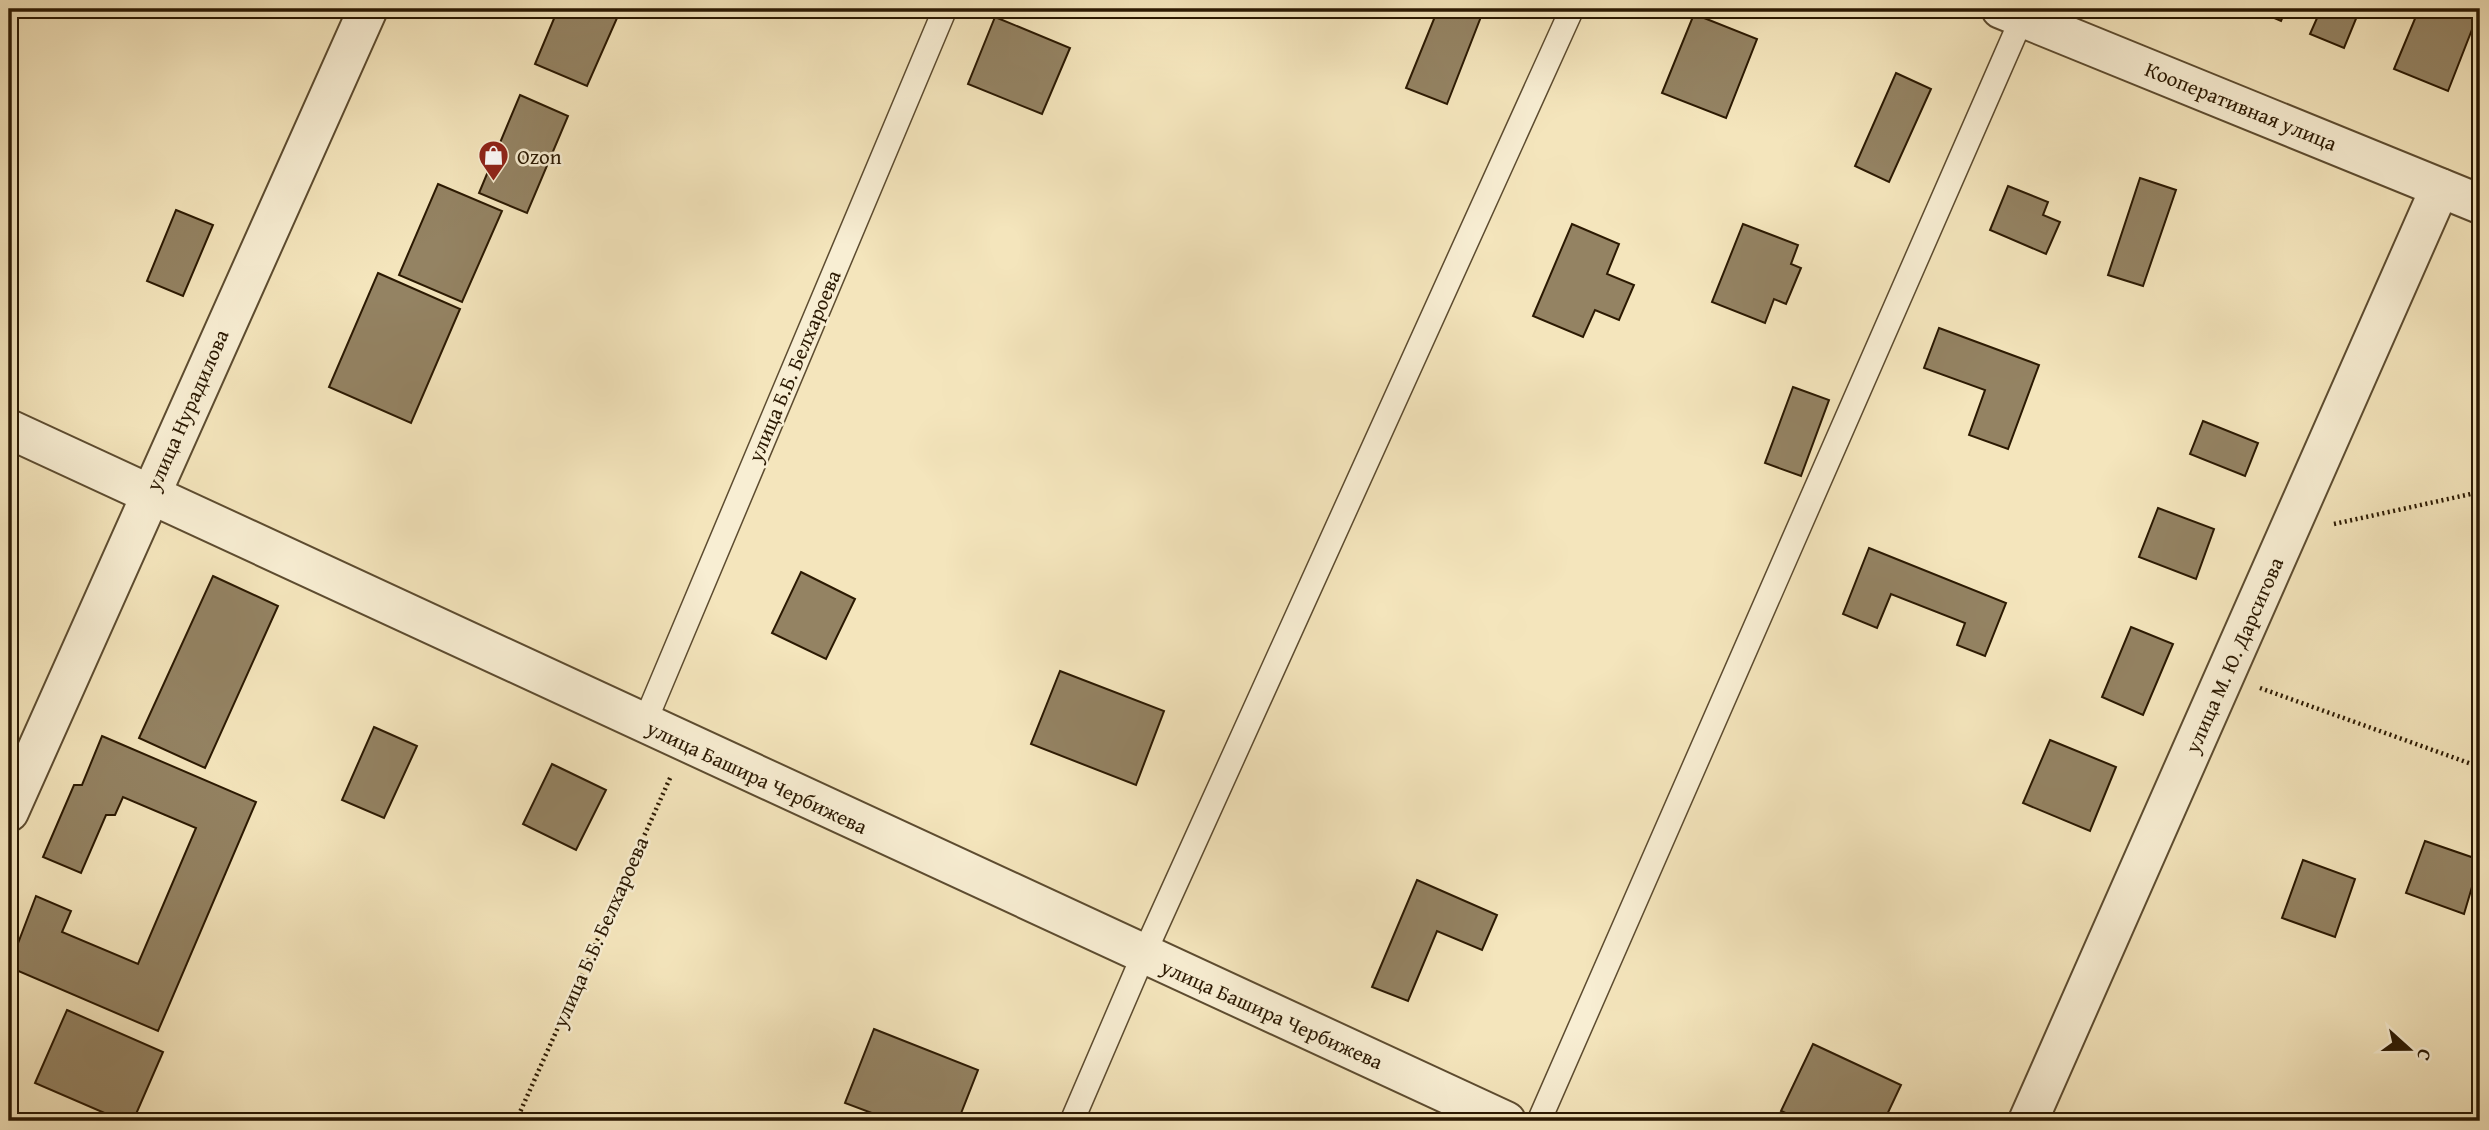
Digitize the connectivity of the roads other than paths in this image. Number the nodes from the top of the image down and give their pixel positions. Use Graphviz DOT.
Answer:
graph roads {
  1 [pos="368,9"];
  2 [pos="944,9"];
  3 [pos="1572,9"];
  4 [pos="2012,13"];
  5 [pos="2440,188"];
  6 [pos="2480,204"];
  7 [pos="9,429"];
  8 [pos="149,494"];
  9 [pos="644,724"];
  10 [pos="9,812"];
  11 [pos="1143,956"];
  12 [pos="1072,1121"];
  13 [pos="1506,1121"];
  14 [pos="1539,1121"];
  15 [pos="2028,1121"];
  1 -- 8 [label="street, улица Нурадилова"];
  2 -- 9 [label="lane, улица Б.Б. Белхароева"];
  3 -- 11 [label="lane"];
  4 -- 5 [label="street, Кооперативная улица"];
  4 -- 14 [label="lane"];
  5 -- 6 [label="street, Кооперативная улица"];
  5 -- 15 [label="street, улица М. Ю. Дарсигова"];
  7 -- 8 [label="street, улица Башира Чербижева"];
  8 -- 9 [label="street, улица Башира Чербижева"];
  8 -- 10 [label="street, улица Нурадилова"];
  9 -- 11 [label="street, улица Башира Чербижева"];
  11 -- 12 [label="lane"];
  11 -- 13 [label="street, улица Башира Чербижева"];
}
